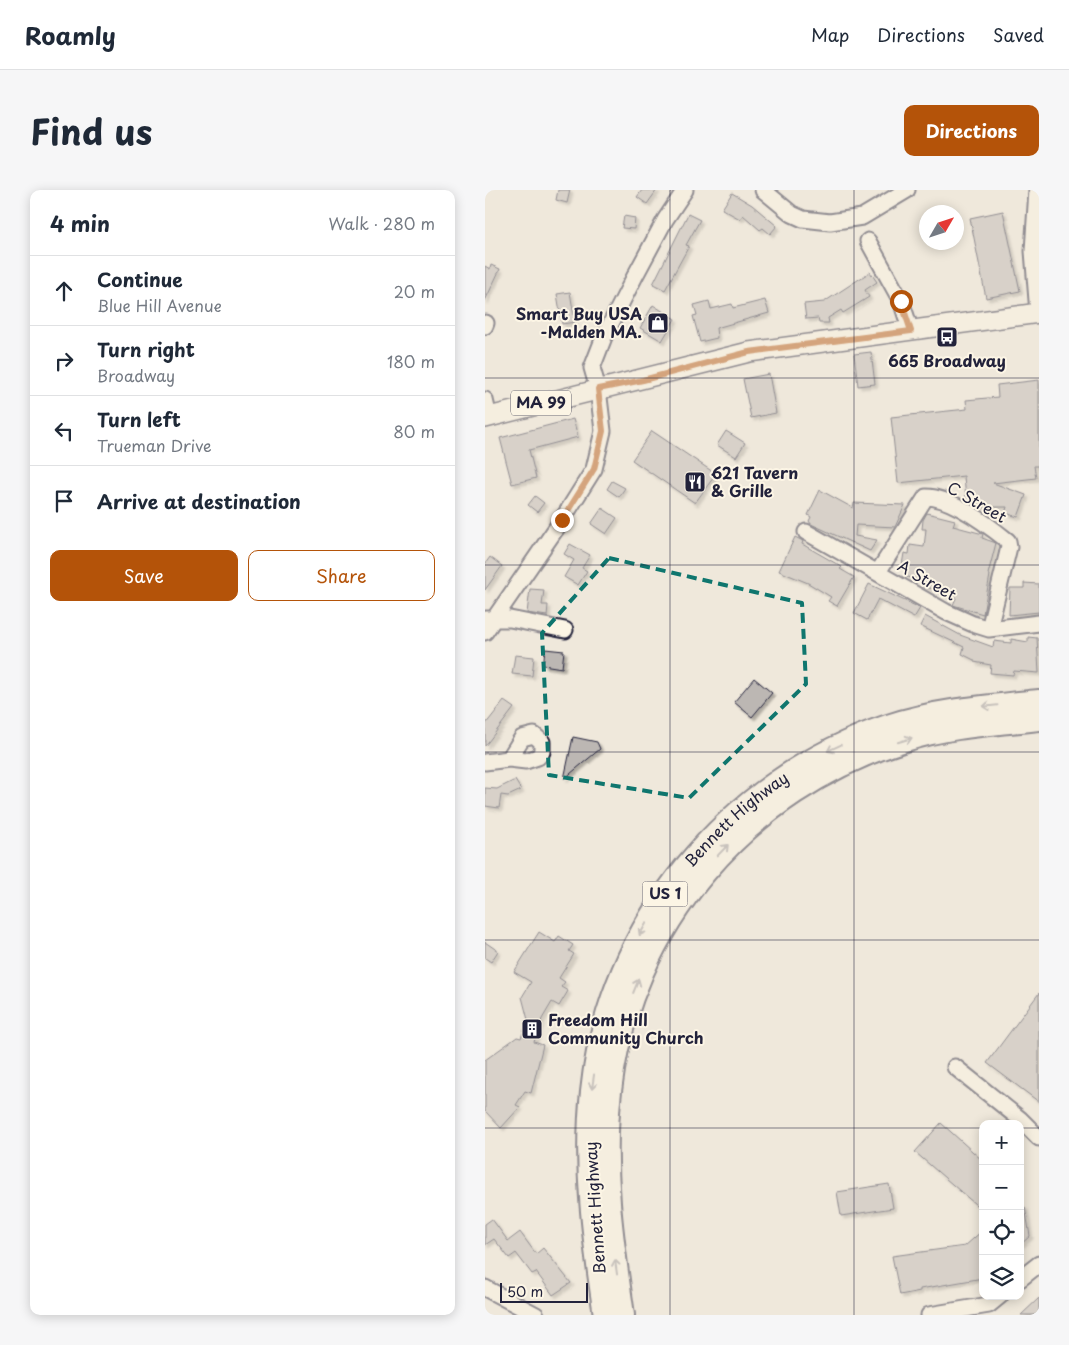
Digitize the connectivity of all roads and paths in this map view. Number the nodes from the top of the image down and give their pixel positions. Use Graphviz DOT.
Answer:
graph roads {
  1 [pos="685,190"];
  2 [pos="763,190"];
  3 [pos="907,190"];
  4 [pos="1037,190"];
  5 [pos="868,241"];
  6 [pos="1039,313"];
  7 [pos="911,331"];
  8 [pos="598,389"];
  9 [pos="486,411"];
  10 [pos="806,532"];
  11 [pos="878,572"];
  12 [pos="1039,623"];
  13 [pos="488,624"];
  14 [pos="989,629"];
  15 [pos="565,630"];
  16 [pos="1039,701"];
  17 [pos="1039,719"];
  18 [pos="509,759"];
  19 [pos="485,762"];
  20 [pos="955,1067"];
  21 [pos="1039,1138"];
  22 [pos="1039,1264"];
  23 [pos="1024,1276"];
  24 [pos="485,1288"];
  25 [pos="995,1300"];
  26 [pos="537,1315"];
  27 [pos="605,1315"];
  28 [pos="623,1315"];
  29 [pos="929,1315"];
  1 -- 8 [label="street"];
  2 -- 3 [label="street"];
  4 -- 6 [label="street"];
  5 -- 7 [label="street"];
  6 -- 7 [label="main road, MA 99"];
  7 -- 8 [label="main road, MA 99"];
  8 -- 9 [label="main road, MA 99"];
  8 -- 13 [label="street"];
  10 -- 11 [label="street, A Street"];
  11 -- 14 [label="street, A Street"];
  11 -- 14 [label="street, C Street"];
  12 -- 14 [label="street, A Street"];
  13 -- 15 [label="street"];
  16 -- 27 [label="highway, Bennett Highway / US 1, one-way"];
  28 -- 17 [label="highway, Bennett Highway / US 1, one-way"];
  18 -- 19 [label="street"];
  20 -- 21 [label="street"];
  22 -- 23 [label="street"];
  24 -- 26 [label="street"];
  25 -- 29 [label="street"];
}
